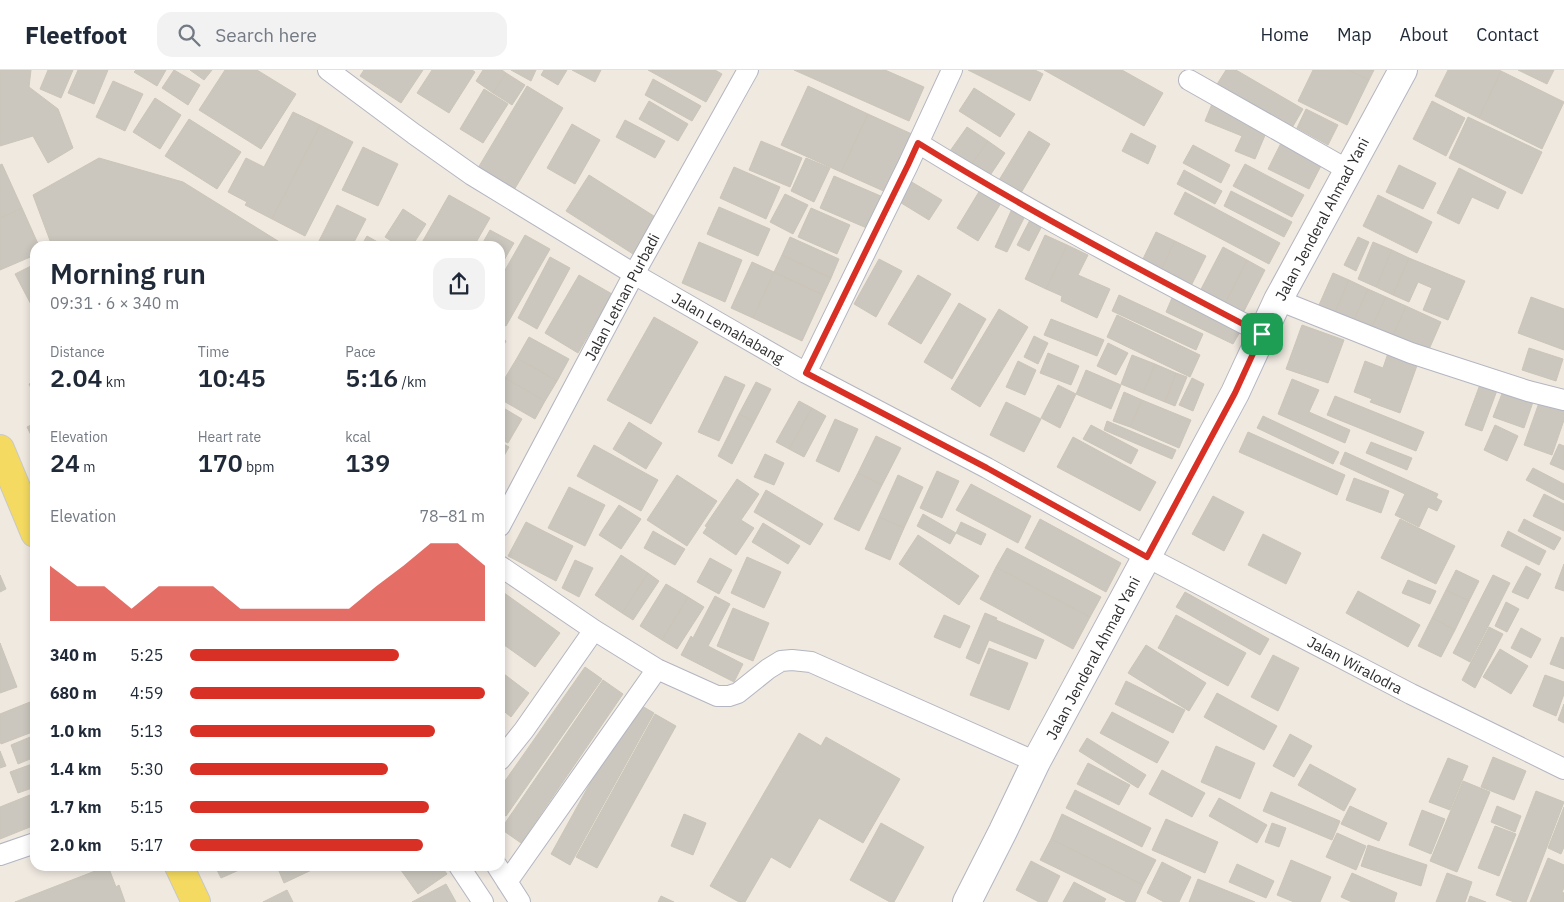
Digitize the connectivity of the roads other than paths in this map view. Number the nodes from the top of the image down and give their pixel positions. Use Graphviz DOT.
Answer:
graph roads {
  1 [pos="328,70"];
  2 [pos="748,70"];
  3 [pos="952,70"];
  4 [pos="1403,70"];
  5 [pos="1189,80"];
  6 [pos="918,143"];
  7 [pos="1348,170"];
  8 [pos="634,274"];
  9 [pos="1278,300"];
  10 [pos="1262,334"];
  11 [pos="806,373"];
  12 [pos="1564,400"];
  13 [pos="0,449"];
  14 [pos="505,517"];
  15 [pos="30,521"];
  16 [pos="1147,557"];
  17 [pos="505,569"];
  18 [pos="594,630"];
  19 [pos="657,669"];
  20 [pos="505,754"];
  21 [pos="1036,762"];
  22 [pos="1564,769"];
  23 [pos="30,845"];
  24 [pos="0,855"];
  25 [pos="505,870"];
  26 [pos="181,871"];
  27 [pos="462,871"];
  28 [pos="502,874"];
  29 [pos="196,902"];
  30 [pos="483,902"];
  31 [pos="520,902"];
  32 [pos="966,902"];
  1 -- 8 [label="street, Jalan Lemahabang"];
  2 -- 8 [label="street, Jalan Letnan Purbadi"];
  3 -- 6 [label="street"];
  4 -- 7 [label="main road, Jalan Jenderal Ahmad Yani"];
  5 -- 7 [label="street"];
  6 -- 10 [label="street"];
  6 -- 11 [label="street"];
  7 -- 9 [label="main road, Jalan Jenderal Ahmad Yani"];
  8 -- 11 [label="street, Jalan Lemahabang"];
  8 -- 14 [label="street, Jalan Letnan Purbadi"];
  9 -- 10 [label="main road, Jalan Jenderal Ahmad Yani"];
  9 -- 12 [label="street"];
  10 -- 16 [label="main road, Jalan Jenderal Ahmad Yani"];
  11 -- 16 [label="street, Jalan Lemahabang"];
  13 -- 15 [label="main road"];
  16 -- 21 [label="main road, Jalan Jenderal Ahmad Yani"];
  16 -- 22 [label="street, Jalan Wiralodra"];
  17 -- 18 [label="street"];
  18 -- 19 [label="street"];
  18 -- 20 [label="street"];
  19 -- 21 [label="street"];
  19 -- 25 [label="street"];
  21 -- 32 [label="main road, Jalan Jenderal Ahmad Yani"];
  23 -- 24 [label="street"];
  26 -- 29 [label="main road"];
  27 -- 30 [label="street"];
  28 -- 31 [label="street"];
}
